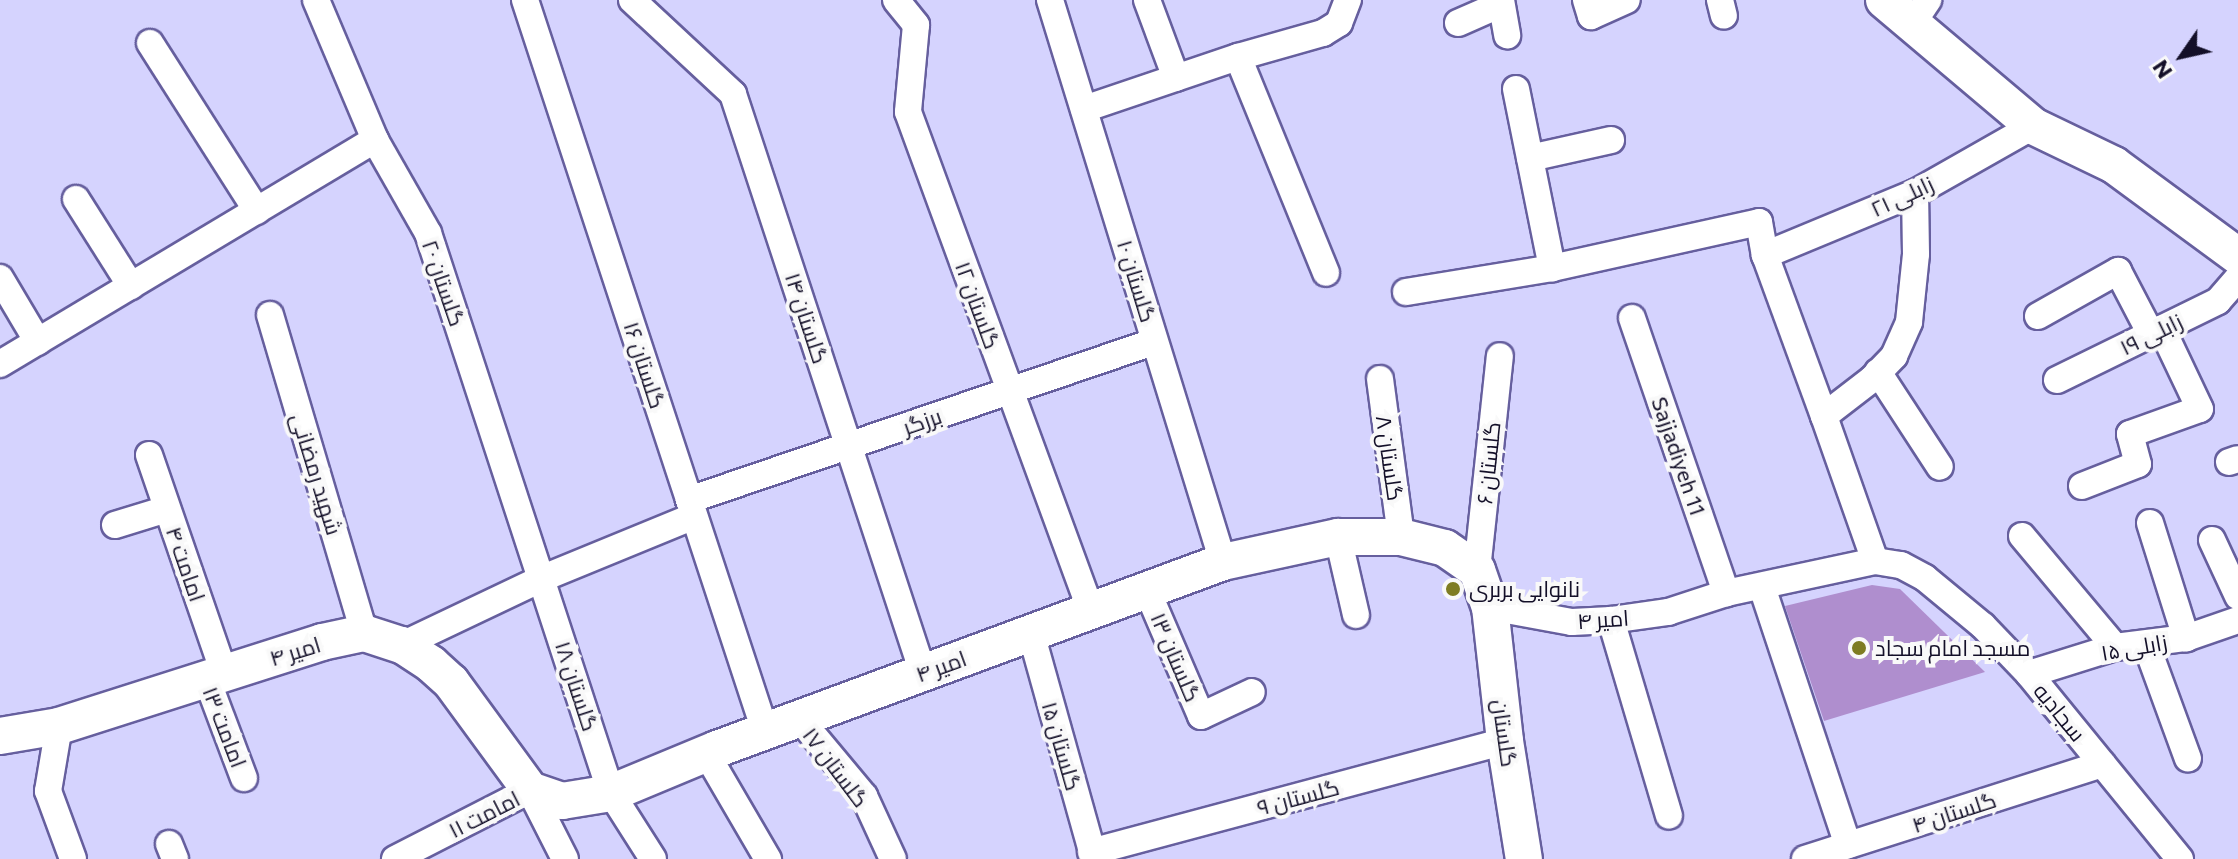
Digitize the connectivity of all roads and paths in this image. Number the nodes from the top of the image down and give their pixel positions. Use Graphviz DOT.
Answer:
graph roads {
  1 [pos="316,0"];
  2 [pos="525,0"];
  3 [pos="632,0"];
  4 [pos="896,0"];
  5 [pos="1050,0"];
  6 [pos="1147,0"];
  7 [pos="1348,0"];
  8 [pos="1586,0"];
  9 [pos="1627,0"];
  10 [pos="1884,0"];
  11 [pos="1501,2"];
  12 [pos="1920,12"];
  13 [pos="1458,23"];
  14 [pos="1507,35"];
  15 [pos="150,43"];
  16 [pos="1238,57"];
  17 [pos="1176,78"];
  18 [pos="1516,89"];
  19 [pos="1084,109"];
  20 [pos="2033,126"];
  21 [pos="375,140"];
  22 [pos="1611,140"];
  23 [pos="1530,158"];
  24 [pos="1915,193"];
  25 [pos="76,199"];
  26 [pos="257,211"];
  27 [pos="1765,255"];
  28 [pos="2238,256"];
  29 [pos="1552,268"];
  30 [pos="1326,273"];
  31 [pos="0,278"];
  32 [pos="2238,278"];
  33 [pos="131,286"];
  34 [pos="1406,292"];
  35 [pos="270,315"];
  36 [pos="2038,316"];
  37 [pos="1632,318"];
  38 [pos="2156,331"];
  39 [pos="1155,341"];
  40 [pos="38,342"];
  41 [pos="1500,356"];
  42 [pos="0,364"];
  43 [pos="1878,372"];
  44 [pos="1380,379"];
  45 [pos="2057,380"];
  46 [pos="1010,391"];
  47 [pos="1824,416"];
  48 [pos="850,446"];
  49 [pos="149,455"];
  50 [pos="1940,467"];
  51 [pos="2082,486"];
  52 [pos="692,508"];
  53 [pos="167,509"];
  54 [pos="2150,523"];
  55 [pos="115,525"];
  56 [pos="2022,536"];
  57 [pos="1338,537"];
  58 [pos="1401,537"];
  59 [pos="2212,540"];
  60 [pos="1875,561"];
  61 [pos="1223,562"];
  62 [pos="1477,570"];
  63 [pos="543,578"];
  64 [pos="1925,578"];
  65 [pos="1762,587"];
  66 [pos="1147,590"];
  67 [pos="1726,593"];
  68 [pos="2238,596"];
  69 [pos="1490,607"];
  70 [pos="1091,611"];
  71 [pos="1356,615"];
  72 [pos="1611,620"];
  73 [pos="2238,620"];
  74 [pos="364,633"];
  75 [pos="1031,633"];
  76 [pos="2186,638"];
  77 [pos="2146,644"];
  78 [pos="402,645"];
  79 [pos="2115,647"];
  80 [pos="923,673"];
  81 [pos="2029,674"];
  82 [pos="215,675"];
  83 [pos="1252,692"];
  84 [pos="799,718"];
  85 [pos="59,726"];
  86 [pos="765,731"];
  87 [pos="0,736"];
  88 [pos="1505,741"];
  89 [pos="706,753"];
  90 [pos="2188,759"];
  91 [pos="2102,764"];
  92 [pos="244,778"];
  93 [pos="530,790"];
  94 [pos="611,793"];
  95 [pos="1669,816"];
  96 [pos="1829,854"];
  97 [pos="1093,856"];
  98 [pos="73,859"];
  99 [pos="395,859"];
  100 [pos="565,859"];
  101 [pos="653,859"];
  102 [pos="768,859"];
  103 [pos="893,859"];
  104 [pos="1524,859"];
  105 [pos="2180,859"];
  1 -- 21 [label="street, گلستان ۲۰"];
  2 -- 52 [label="street, گلستان ۱۶"];
  3 -- 48 [label="street, گلستان ۱۴"];
  4 -- 46 [label="street, گلستان ۱۲"];
  5 -- 19 [label="street, گلستان ۱۰"];
  6 -- 17 [label="street"];
  7 -- 16 [label="street"];
  8 -- 9 [label="street"];
  10 -- 12 [label="street"];
  11 -- 13 [label="street"];
  11 -- 14 [label="street"];
  12 -- 20 [label="street"];
  15 -- 26 [label="street"];
  16 -- 17 [label="street"];
  16 -- 30 [label="street"];
  17 -- 19 [label="street"];
  18 -- 23 [label="street"];
  19 -- 39 [label="street, گلستان ۱۰"];
  20 -- 24 [label="street, زابلی ۲۱"];
  20 -- 28 [label="street"];
  21 -- 26 [label="street"];
  21 -- 63 [label="street, گلستان ۲۰"];
  22 -- 23 [label="street"];
  23 -- 29 [label="street"];
  24 -- 27 [label="street, زابلی ۲۱"];
  24 -- 43 [label="street"];
  25 -- 33 [label="street"];
  26 -- 33 [label="street"];
  27 -- 29 [label="street"];
  27 -- 47 [label="street"];
  29 -- 34 [label="street"];
  31 -- 40 [label="street"];
  32 -- 38 [label="street, زابلی ۱۹"];
  33 -- 40 [label="street"];
  35 -- 74 [label="street, شهید رمضانی"];
  36 -- 38 [label="street"];
  37 -- 67 [label="street, Sajjadiyeh 11"];
  38 -- 45 [label="street, زابلی ۱۹"];
  38 -- 51 [label="street"];
  39 -- 46 [label="street, برزگر"];
  39 -- 61 [label="street, گلستان ۱۰"];
  40 -- 42 [label="street"];
  41 -- 62 [label="street, گلستان ۶"];
  43 -- 47 [label="street"];
  43 -- 50 [label="street"];
  44 -- 58 [label="street, گلستان ۸"];
  46 -- 48 [label="street, برزگر"];
  46 -- 70 [label="street, گلستان ۱۲"];
  47 -- 60 [label="street"];
  48 -- 52 [label="street, برزگر"];
  48 -- 80 [label="street, گلستان ۱۴"];
  49 -- 53 [label="street, امامت ۴"];
  52 -- 63 [label="street, برزگر"];
  52 -- 86 [label="street, گلستان ۱۶"];
  53 -- 55 [label="street"];
  53 -- 82 [label="street, امامت ۴"];
  54 -- 76 [label="street"];
  56 -- 79 [label="street"];
  57 -- 58 [label="street, امیر ۴"];
  57 -- 61 [label="street, امیر ۴"];
  57 -- 71 [label="street"];
  58 -- 62 [label="street, امیر ۴"];
  59 -- 68 [label="street"];
  60 -- 64 [label="street, امیر ۴"];
  60 -- 65 [label="street, امیر ۴"];
  61 -- 66 [label="street, امیر ۴"];
  62 -- 69 [label="street"];
  63 -- 78 [label="street, برزگر"];
  63 -- 94 [label="street, گلستان ۱۸"];
  64 -- 81 [label="street, سجادیه"];
  65 -- 67 [label="street, امیر ۴"];
  65 -- 96 [label="street"];
  66 -- 70 [label="street, امیر ۴"];
  66 -- 83 [label="street, گلستان ۱۳"];
  67 -- 72 [label="street, امیر ۴"];
  69 -- 72 [label="street, امیر ۴"];
  69 -- 88 [label="street, گلستان"];
  70 -- 75 [label="street, امیر ۴"];
  72 -- 95 [label="street"];
  73 -- 76 [label="street, زابلی ۱۵"];
  74 -- 78 [label="street, امیر ۴"];
  74 -- 82 [label="street, امیر ۴"];
  75 -- 80 [label="street, امیر ۴"];
  75 -- 97 [label="street, گلستان ۱۵"];
  76 -- 77 [label="street, زابلی ۱۵"];
  77 -- 79 [label="street, زابلی ۱۵"];
  77 -- 90 [label="street"];
  78 -- 93 [label="street, امیر ۴"];
  79 -- 81 [label="street, زابلی ۱۵"];
  80 -- 84 [label="street, امیر ۴"];
  81 -- 91 [label="street, سجادیه"];
  82 -- 85 [label="street, امیر ۴"];
  82 -- 92 [label="street, امامت ۱۳"];
  84 -- 86 [label="street, امیر ۴"];
  84 -- 103 [label="street, گلستان ۱۷"];
  85 -- 87 [label="street, امیر ۴"];
  85 -- 98 [label="street"];
  86 -- 89 [label="street, امیر ۴"];
  88 -- 97 [label="street, گلستان ۹"];
  88 -- 104 [label="street, گلستان"];
  89 -- 94 [label="street, امیر ۴"];
  89 -- 102 [label="street"];
  91 -- 96 [label="street, گلستان ۴"];
  91 -- 105 [label="street, سجادیه"];
  93 -- 94 [label="street, امیر ۴"];
  93 -- 99 [label="street, امامت ۱۱"];
  93 -- 100 [label="street"];
  94 -- 101 [label="street, گلستان ۱۸"];
}
